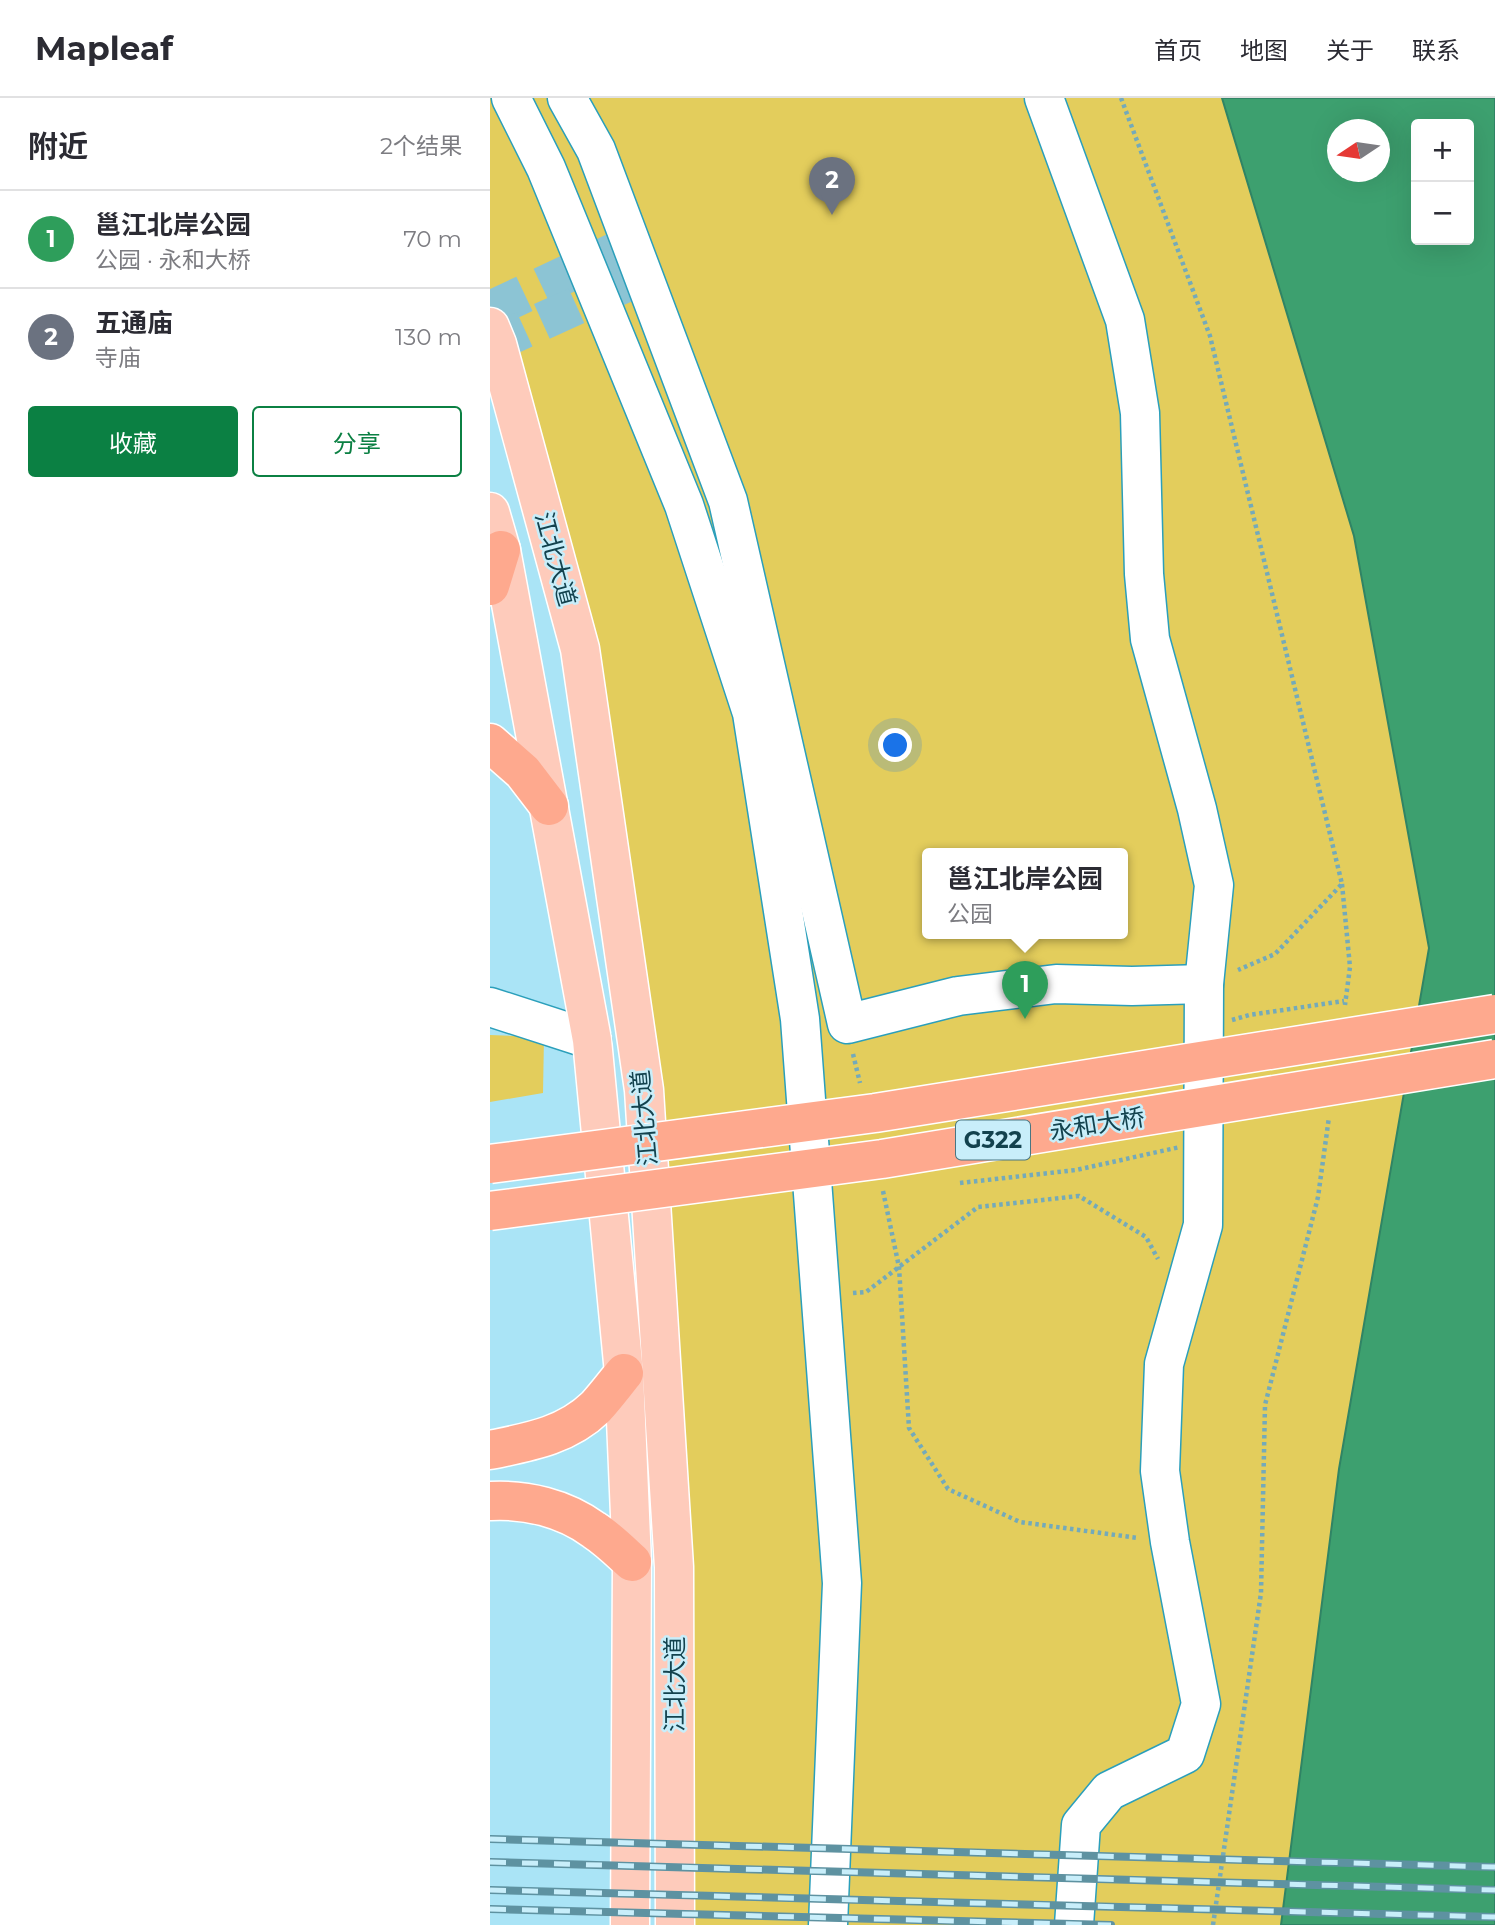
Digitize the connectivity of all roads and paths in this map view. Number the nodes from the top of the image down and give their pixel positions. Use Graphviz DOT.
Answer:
graph roads {
  1 [pos="511,98"];
  2 [pos="568,98"];
  3 [pos="1044,98"];
  4 [pos="1121,98"];
  5 [pos="490,327"];
  6 [pos="490,512"];
  7 [pos="501,550"];
  8 [pos="490,586"];
  9 [pos="490,743"];
  10 [pos="548,806"];
  11 [pos="1342,884"];
  12 [pos="1204,984"];
  13 [pos="490,1007"];
  14 [pos="1345,1008"];
  15 [pos="1495,1014"];
  16 [pos="847,1024"];
  17 [pos="592,1040"];
  18 [pos="1495,1059"];
  19 [pos="862,1092"];
  20 [pos="1330,1116"];
  21 [pos="490,1164"];
  22 [pos="882,1186"];
  23 [pos="490,1211"];
  24 [pos="899,1267"];
  25 [pos="866,1292"];
  26 [pos="1181,1302"];
  27 [pos="624,1373"];
  28 [pos="490,1450"];
  29 [pos="490,1501"];
  30 [pos="1170,1542"];
  31 [pos="632,1562"];
  32 [pos="630,1925"];
  33 [pos="675,1925"];
  34 [pos="828,1925"];
  35 [pos="1074,1925"];
  36 [pos="1213,1925"];
  1 -- 34 [label="street"];
  2 -- 16 [label="street"];
  3 -- 12 [label="street"];
  4 -- 11 [label="path"];
  5 -- 33 [label="main road, 江北大道"];
  6 -- 7 [label="main road, 江北大道"];
  7 -- 8 [label="highway"];
  7 -- 10 [label="main road, 江北大道"];
  9 -- 10 [label="highway"];
  10 -- 17 [label="main road, 江北大道"];
  11 -- 12 [label="path"];
  11 -- 14 [label="path"];
  12 -- 16 [label="street"];
  12 -- 26 [label="street"];
  13 -- 17 [label="street"];
  15 -- 21 [label="highway, 永和大桥 / G322, bridge"];
  16 -- 19 [label="path"];
  17 -- 27 [label="main road, 江北大道"];
  18 -- 23 [label="highway, 永和大桥 / G322, bridge"];
  20 -- 36 [label="path"];
  22 -- 24 [label="path"];
  24 -- 25 [label="path"];
  24 -- 26 [label="path"];
  24 -- 30 [label="path"];
  26 -- 30 [label="street"];
  27 -- 28 [label="highway"];
  27 -- 31 [label="main road, 江北大道"];
  29 -- 31 [label="highway"];
  30 -- 35 [label="street"];
  31 -- 32 [label="main road, 江北大道"];
}
